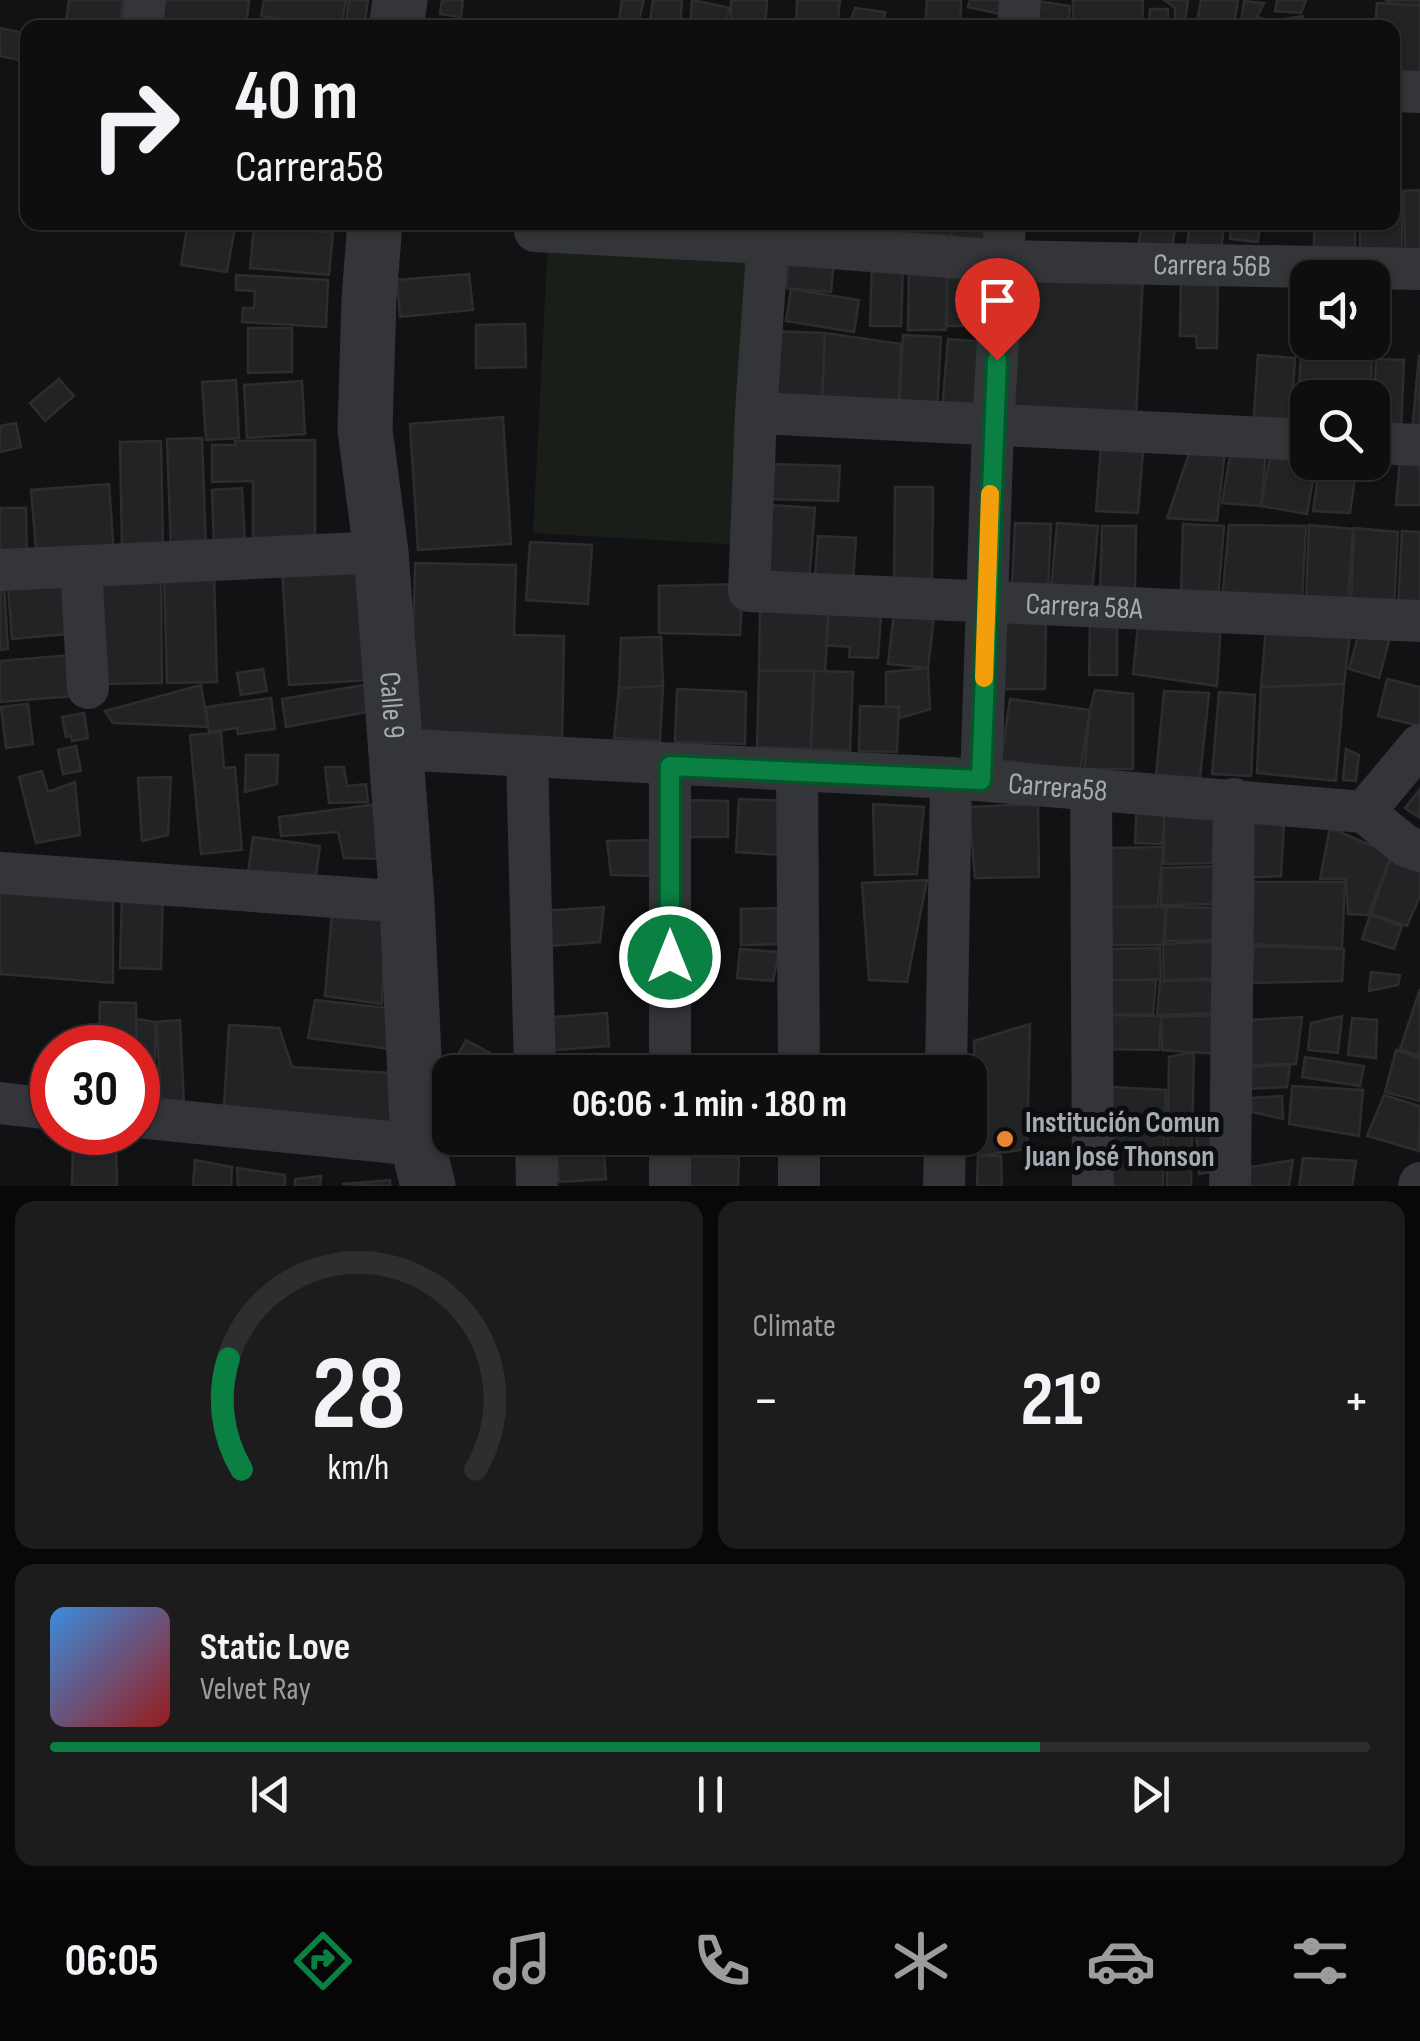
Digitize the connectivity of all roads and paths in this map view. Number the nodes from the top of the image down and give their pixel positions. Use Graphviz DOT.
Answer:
graph roads {
  1 [pos="374,230"];
  2 [pos="535,231"];
  3 [pos="768,233"];
  4 [pos="1004,242"];
  5 [pos="1420,269"];
  6 [pos="756,413"];
  7 [pos="993,426"];
  8 [pos="1290,439"];
  9 [pos="1390,444"];
  10 [pos="1420,445"];
  11 [pos="381,552"];
  12 [pos="81,566"];
  13 [pos="0,570"];
  14 [pos="986,602"];
  15 [pos="1420,621"];
  16 [pos="88,688"];
  17 [pos="1420,745"];
  18 [pos="394,749"];
  19 [pos="527,756"];
  20 [pos="670,766"];
  21 [pos="797,772"];
  22 [pos="966,779"];
  23 [pos="1091,789"];
  24 [pos="1234,799"];
  25 [pos="1364,812"];
  26 [pos="1420,852"];
  27 [pos="0,873"];
  28 [pos="407,902"];
  29 [pos="534,1055"];
  30 [pos="670,1055"];
  31 [pos="798,1055"];
  32 [pos="947,1055"];
  33 [pos="0,1103"];
  34 [pos="30,1106"];
  35 [pos="160,1121"];
  36 [pos="536,1155"];
  37 [pos="670,1155"];
  38 [pos="799,1155"];
  39 [pos="945,1155"];
  40 [pos="423,1166"];
  41 [pos="537,1186"];
  42 [pos="670,1186"];
  43 [pos="799,1186"];
  44 [pos="944,1186"];
  45 [pos="1092,1186"];
  46 [pos="1230,1186"];
  1 -- 11 [label="street, Calle 9"];
  2 -- 3 [label="street, Carrera 56B"];
  3 -- 4 [label="street, Carrera 56B"];
  3 -- 6 [label="street"];
  4 -- 5 [label="street, Carrera 56B"];
  4 -- 7 [label="street"];
  6 -- 7 [label="street"];
  6 -- 14 [label="street, Carrera 58A"];
  7 -- 8 [label="street"];
  7 -- 14 [label="street"];
  9 -- 10 [label="street"];
  11 -- 12 [label="street"];
  11 -- 18 [label="street, Calle 9"];
  12 -- 13 [label="street"];
  12 -- 16 [label="street"];
  14 -- 15 [label="street, Carrera 58A"];
  14 -- 22 [label="street"];
  17 -- 25 [label="street"];
  18 -- 19 [label="street, Carrera58"];
  18 -- 28 [label="street, Calle 9"];
  19 -- 20 [label="street, Carrera58"];
  19 -- 29 [label="street"];
  20 -- 21 [label="street, Carrera58"];
  20 -- 30 [label="street"];
  21 -- 22 [label="street, Carrera58"];
  21 -- 31 [label="street"];
  22 -- 23 [label="street, Carrera58"];
  22 -- 32 [label="street"];
  23 -- 24 [label="street, Carrera58"];
  23 -- 45 [label="street"];
  24 -- 25 [label="street, Carrera58"];
  24 -- 46 [label="street"];
  25 -- 26 [label="street"];
  27 -- 28 [label="street"];
  28 -- 40 [label="street, Calle 9"];
  33 -- 34 [label="street"];
  35 -- 40 [label="street"];
  36 -- 41 [label="street"];
  37 -- 42 [label="street"];
  38 -- 43 [label="street"];
  39 -- 44 [label="street"];
}
